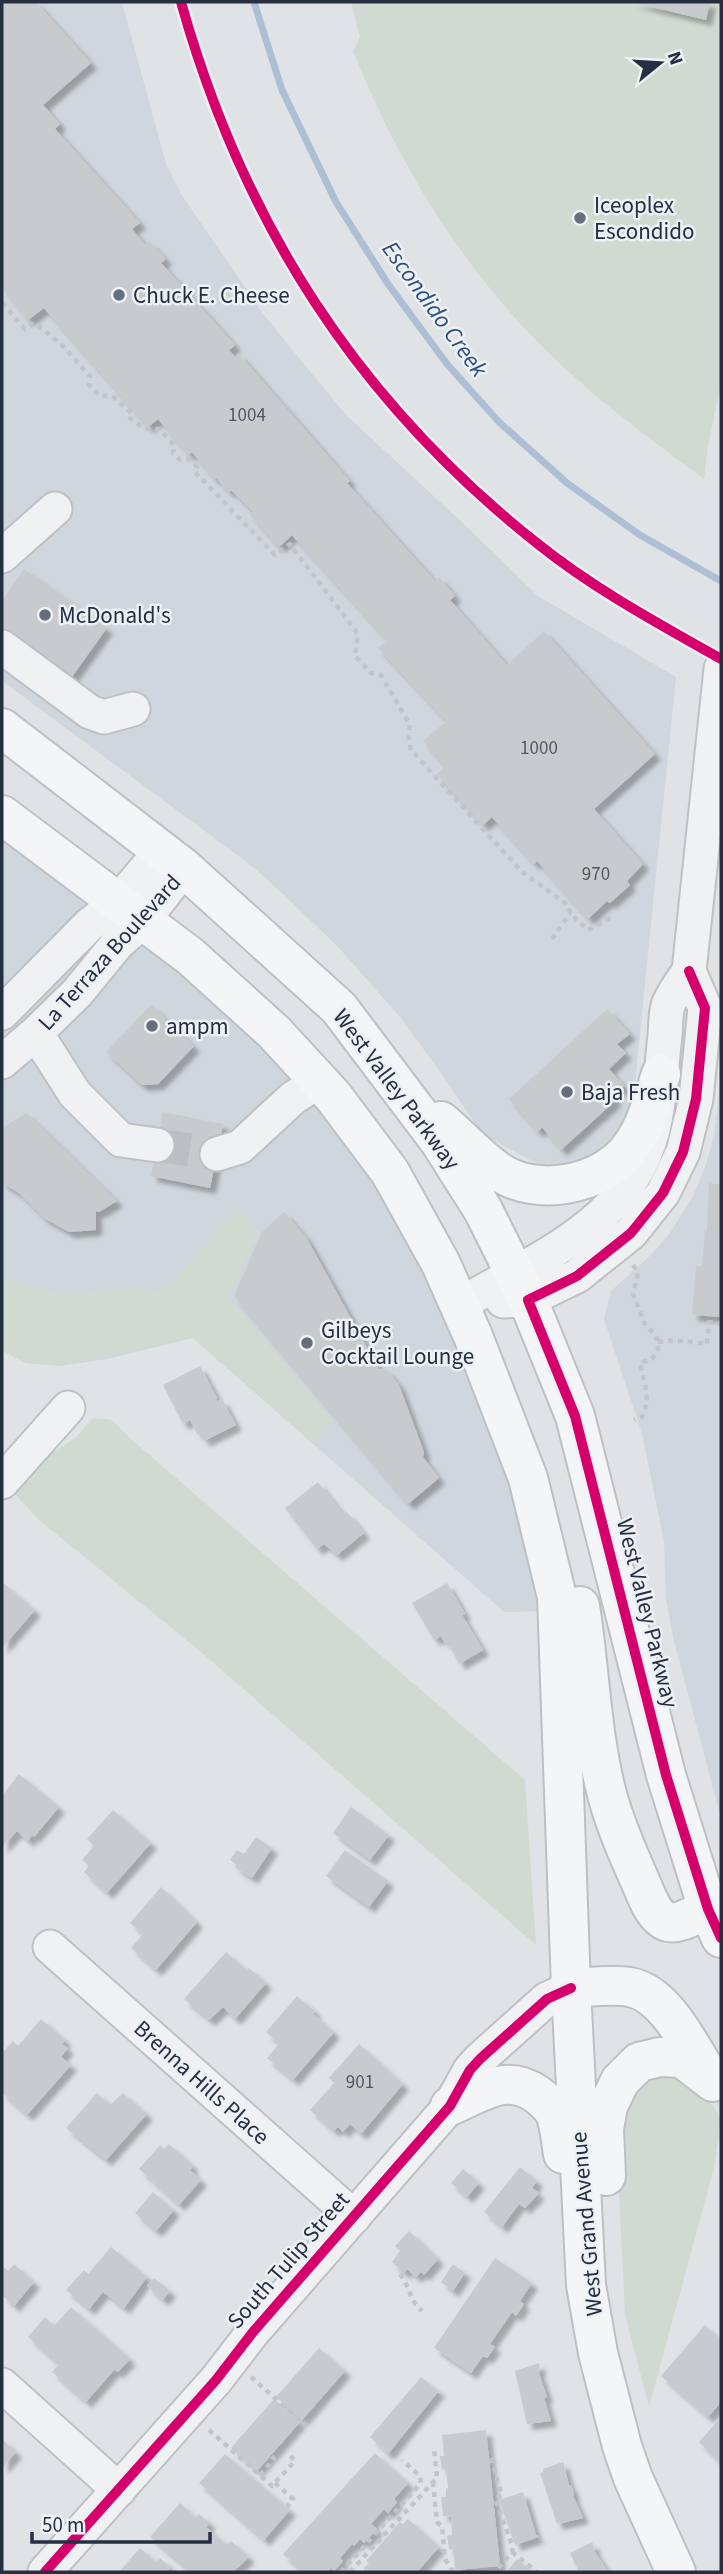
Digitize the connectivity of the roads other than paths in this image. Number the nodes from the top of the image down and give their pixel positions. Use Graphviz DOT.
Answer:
graph roads {
  1 [pos="55,509"];
  2 [pos="2,556"];
  3 [pos="2,647"];
  4 [pos="721,669"];
  5 [pos="133,709"];
  6 [pos="2,728"];
  7 [pos="2,815"];
  8 [pos="172,859"];
  9 [pos="131,911"];
  10 [pos="689,971"];
  11 [pos="2,1013"];
  12 [pos="36,1033"];
  13 [pos="2,1062"];
  14 [pos="661,1074"];
  15 [pos="396,1080"];
  16 [pos="319,1081"];
  17 [pos="157,1145"];
  18 [pos="217,1154"];
  19 [pos="521,1286"];
  20 [pos="461,1304"];
  21 [pos="68,1408"];
  22 [pos="528,1478"];
  23 [pos="2,1482"];
  24 [pos="715,1923"];
  25 [pos="50,1947"];
  26 [pos="571,1988"];
  27 [pos="717,2087"];
  28 [pos="450,2106"];
  29 [pos="354,2217"];
  30 [pos="586,2285"];
  31 [pos="2,2385"];
  32 [pos="622,2446"];
  33 [pos="118,2490"];
  34 [pos="45,2572"];
  35 [pos="676,2572"];
  1 -- 2 [label="street"];
  3 -- 5 [label="street"];
  4 -- 10 [label="street"];
  6 -- 8 [label="main road, West Valley Parkway"];
  7 -- 9 [label="main road"];
  8 -- 9 [label="street, La Terraza Boulevard"];
  8 -- 15 [label="main road, West Valley Parkway"];
  9 -- 11 [label="street, La Terraza Boulevard"];
  9 -- 12 [label="street, La Terraza Boulevard"];
  9 -- 16 [label="main road"];
  10 -- 14 [label="street"];
  10 -- 19 [label="street"];
  12 -- 13 [label="street, La Terraza Boulevard"];
  12 -- 17 [label="street"];
  14 -- 15 [label="main road"];
  14 -- 19 [label="street"];
  15 -- 19 [label="main road, West Valley Parkway"];
  16 -- 18 [label="street"];
  16 -- 20 [label="main road"];
  19 -- 20 [label="street"];
  19 -- 24 [label="main road, West Valley Parkway"];
  20 -- 22 [label="main road"];
  21 -- 23 [label="street"];
  22 -- 24 [label="main road"];
  22 -- 26 [label="main road"];
  25 -- 29 [label="street, Brenna Hills Place"];
  26 -- 27 [label="main road"];
  26 -- 28 [label="street, South Tulip Street"];
  26 -- 30 [label="main road, West Grand Avenue"];
  27 -- 32 [label="main road"];
  28 -- 29 [label="street, South Tulip Street"];
  28 -- 30 [label="main road"];
  29 -- 33 [label="street, South Tulip Street"];
  30 -- 32 [label="main road, West Grand Avenue"];
  31 -- 33 [label="street"];
  32 -- 35 [label="main road, West Grand Avenue"];
  33 -- 34 [label="street, South Tulip Street"];
}
